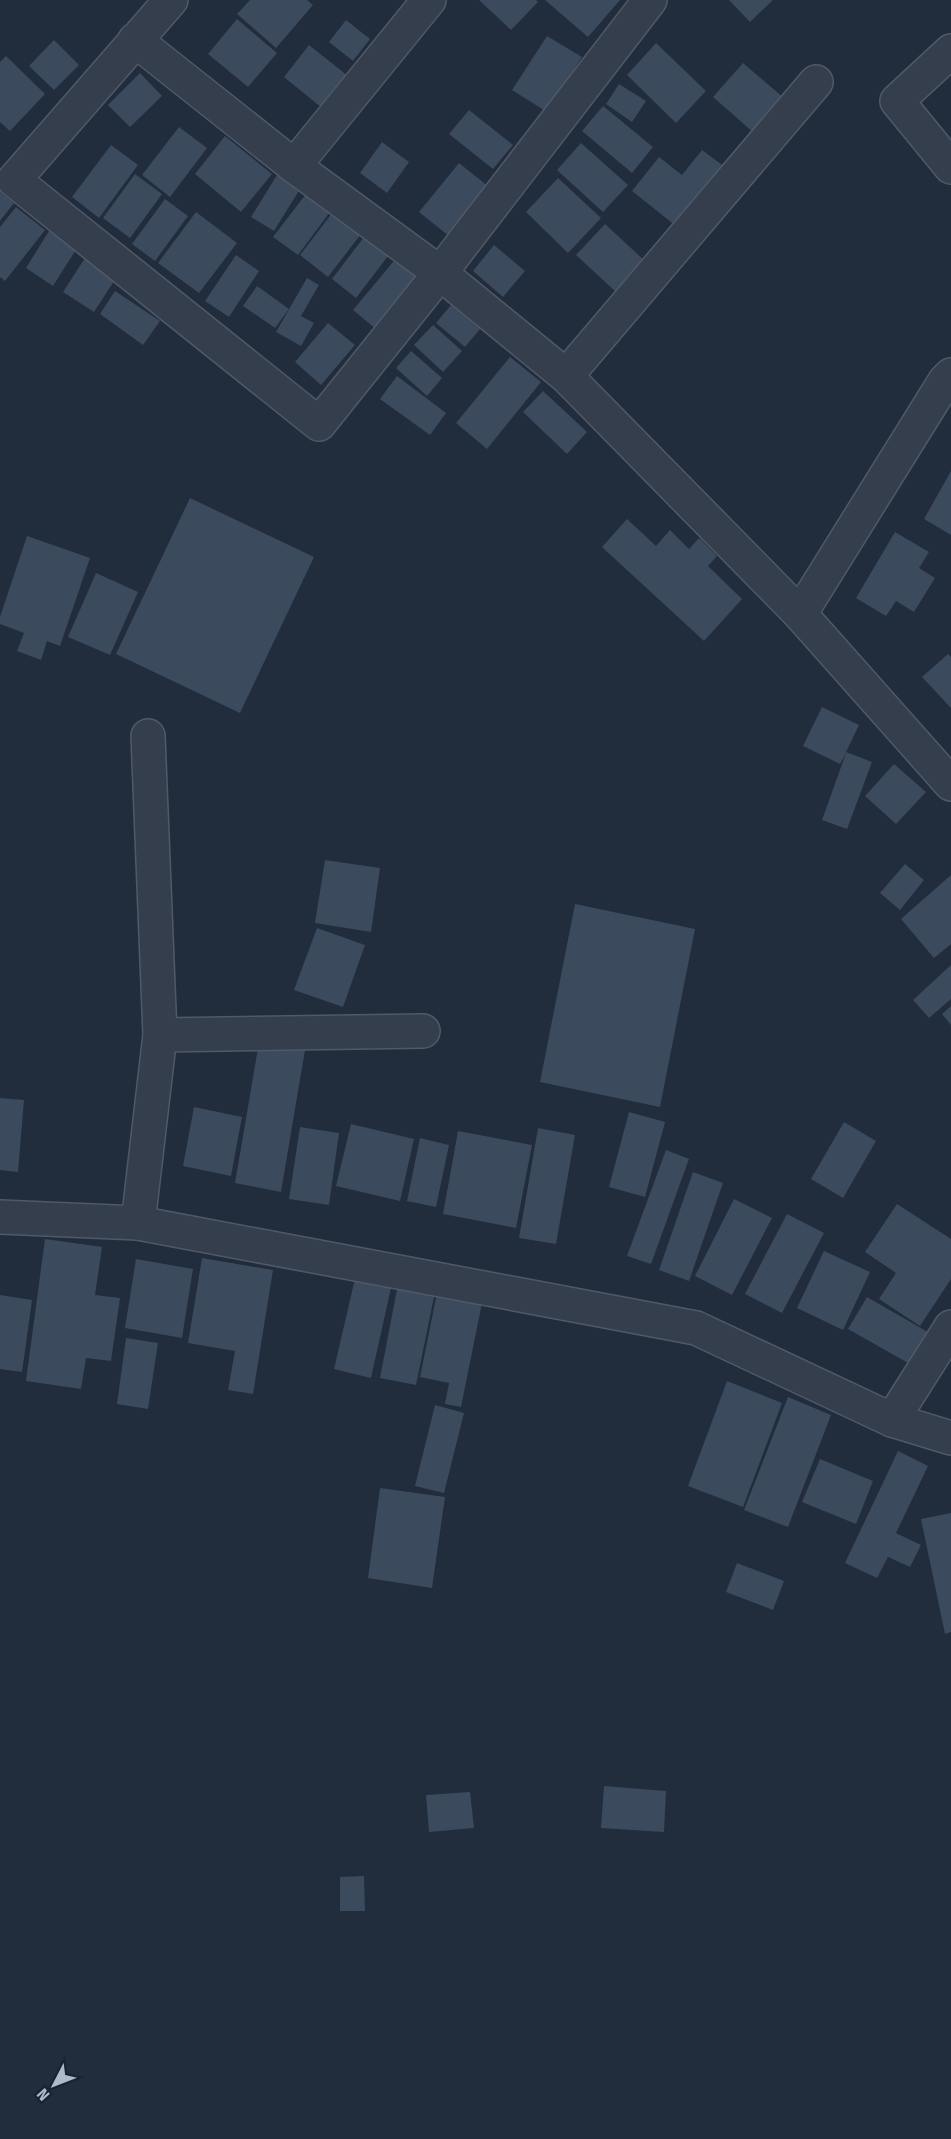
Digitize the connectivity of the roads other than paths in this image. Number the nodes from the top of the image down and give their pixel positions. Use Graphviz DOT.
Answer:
graph roads {
  1 [pos="171,0"];
  2 [pos="429,0"];
  3 [pos="650,0"];
  4 [pos="135,40"];
  5 [pos="951,51"];
  6 [pos="816,82"];
  7 [pos="294,166"];
  8 [pos="951,167"];
  9 [pos="440,273"];
  10 [pos="951,375"];
  11 [pos="567,376"];
  12 [pos="800,614"];
  13 [pos="148,736"];
  14 [pos="951,784"];
  15 [pos="423,1031"];
  16 [pos="160,1035"];
  17 [pos="0,1217"];
  18 [pos="138,1223"];
  19 [pos="951,1328"];
  20 [pos="892,1420"];
  21 [pos="951,1438"];
  1 -- 4 [label="street"];
  2 -- 7 [label="street"];
  3 -- 9 [label="street"];
  4 -- 7 [label="street"];
  4 -- 9 [label="street"];
  5 -- 8 [label="street"];
  6 -- 11 [label="street"];
  7 -- 9 [label="street"];
  9 -- 11 [label="street"];
  10 -- 12 [label="street"];
  11 -- 12 [label="street"];
  12 -- 14 [label="street"];
  13 -- 16 [label="street"];
  15 -- 16 [label="street"];
  16 -- 18 [label="street"];
  17 -- 18 [label="street"];
  18 -- 20 [label="street"];
  19 -- 20 [label="street"];
  20 -- 21 [label="street"];
}
